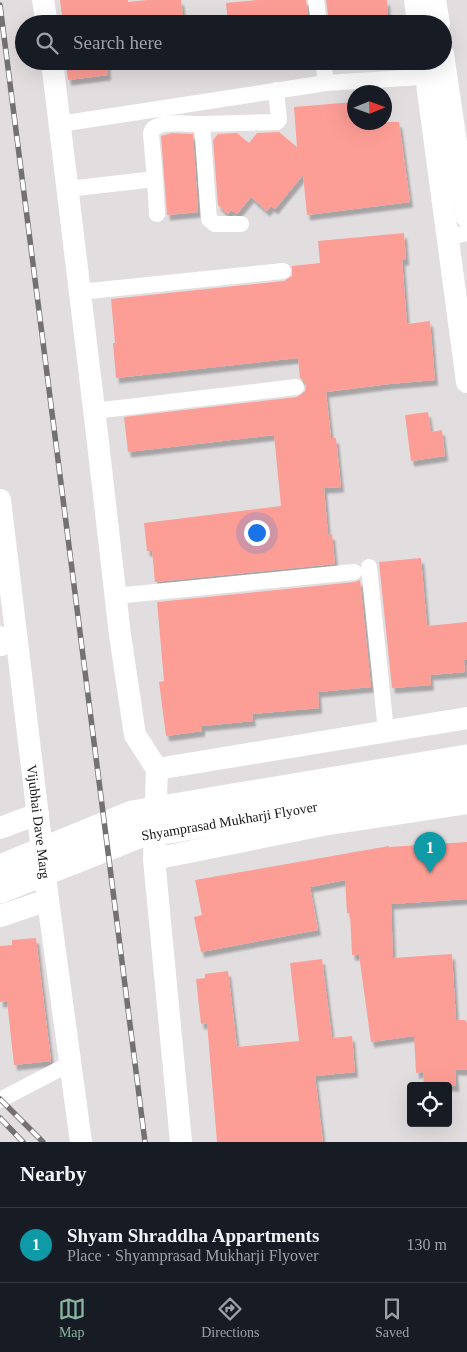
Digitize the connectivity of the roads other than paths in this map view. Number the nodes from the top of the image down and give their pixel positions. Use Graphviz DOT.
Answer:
graph roads {
  1 [pos="43,0"];
  2 [pos="316,0"];
  3 [pos="415,0"];
  4 [pos="435,0"];
  5 [pos="46,15"];
  6 [pos="318,15"];
  7 [pos="417,15"];
  8 [pos="438,15"];
  9 [pos="53,70"];
  10 [pos="327,70"];
  11 [pos="415,70"];
  12 [pos="435,70"];
  13 [pos="436,70"];
  14 [pos="326,83"];
  15 [pos="276,90"];
  16 [pos="60,124"];
  17 [pos="202,124"];
  18 [pos="155,179"];
  19 [pos="68,189"];
  20 [pos="157,214"];
  21 [pos="467,217"];
  22 [pos="241,224"];
  23 [pos="458,235"];
  24 [pos="283,271"];
  25 [pos="80,292"];
  26 [pos="467,382"];
  27 [pos="296,387"];
  28 [pos="94,411"];
  29 [pos="0,500"];
  30 [pos="115,596"];
  31 [pos="6,603"];
  32 [pos="467,718"];
  33 [pos="386,731"];
  34 [pos="467,757"];
  35 [pos="157,769"];
  36 [pos="467,780"];
  37 [pos="467,803"];
  38 [pos="38,814"];
  39 [pos="0,828"];
  40 [pos="154,859"];
  41 [pos="0,866"];
  42 [pos="0,891"];
  43 [pos="48,900"];
  44 [pos="0,916"];
  45 [pos="71,1063"];
  46 [pos="0,1100"];
  47 [pos="81,1142"];
  48 [pos="181,1142"];
  1 -- 5 [label="street"];
  2 -- 6 [label="street"];
  3 -- 7 [label="street"];
  4 -- 8 [label="street"];
  9 -- 16 [label="street"];
  10 -- 14 [label="street"];
  11 -- 14 [label="street"];
  12 -- 23 [label="street"];
  13 -- 21 [label="street"];
  14 -- 15 [label="street"];
  15 -- 16 [label="street"];
  15 -- 17 [label="street"];
  16 -- 19 [label="street"];
  17 -- 18 [label="street"];
  17 -- 22 [label="street"];
  18 -- 19 [label="street"];
  18 -- 20 [label="street"];
  19 -- 25 [label="street"];
  23 -- 26 [label="street"];
  24 -- 25 [label="street"];
  25 -- 28 [label="street"];
  27 -- 28 [label="street"];
  28 -- 30 [label="street"];
  29 -- 31 [label="street, Vijubhai Dave Marg"];
  30 -- 33 [label="street"];
  30 -- 35 [label="street"];
  31 -- 38 [label="street, Vijubhai Dave Marg"];
  32 -- 33 [label="street"];
  33 -- 35 [label="street"];
  34 -- 41 [label="main road, Shyamprasad Mukharji Flyover"];
  35 -- 40 [label="street"];
  36 -- 42 [label="main road, Shyamprasad Mukharji Flyover"];
  37 -- 40 [label="street"];
  38 -- 39 [label="street"];
  38 -- 43 [label="street, Vijubhai Dave Marg"];
  40 -- 48 [label="street"];
  43 -- 44 [label="street"];
  43 -- 45 [label="street, Vijubhai Dave Marg"];
  45 -- 46 [label="street"];
  45 -- 47 [label="street, Vijubhai Dave Marg"];
}
